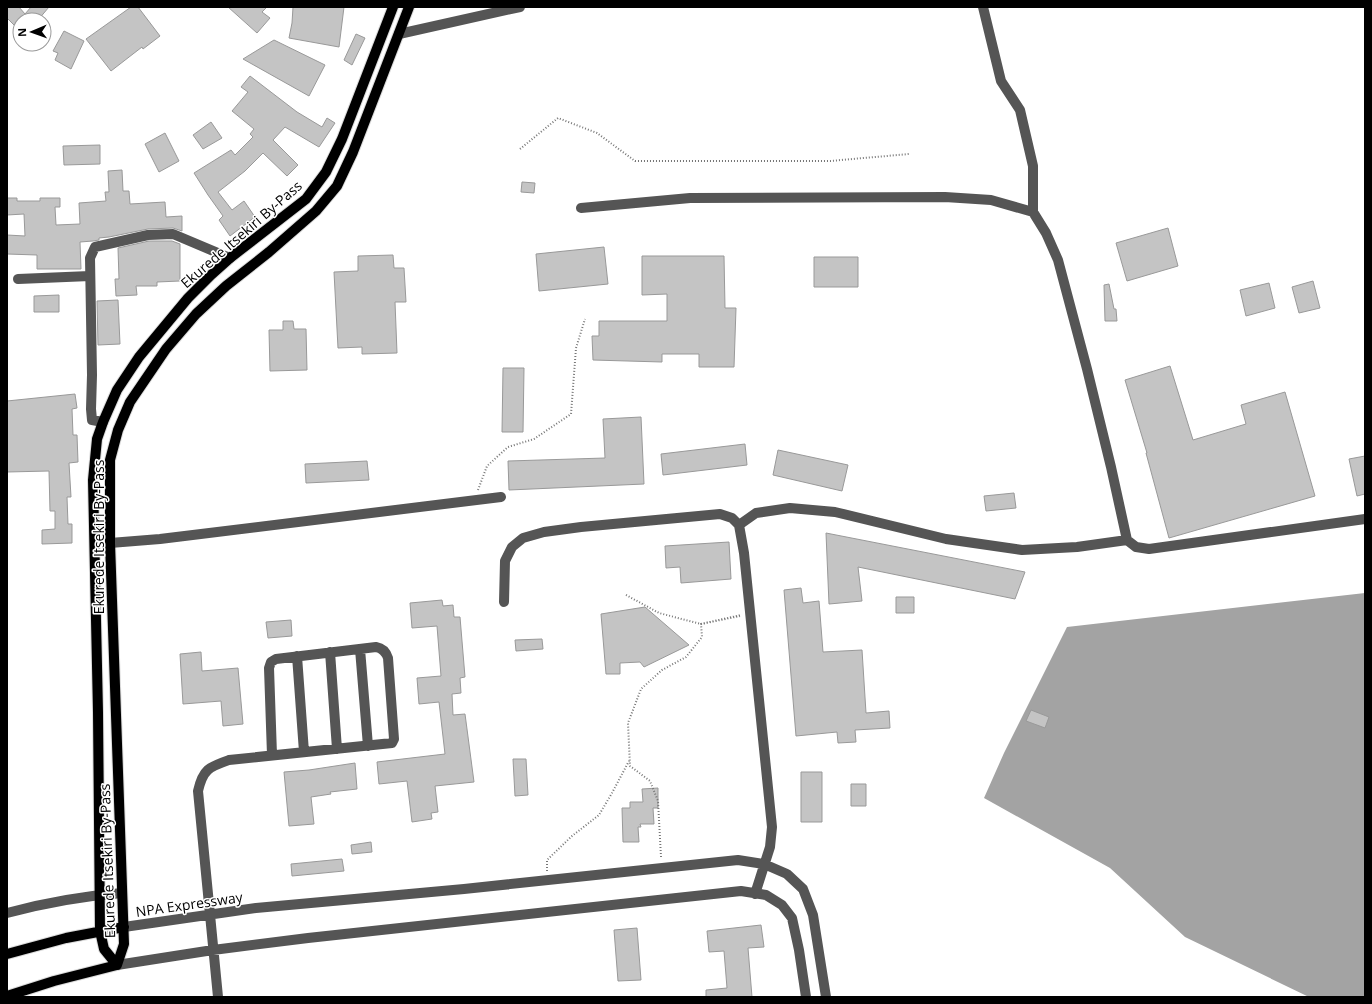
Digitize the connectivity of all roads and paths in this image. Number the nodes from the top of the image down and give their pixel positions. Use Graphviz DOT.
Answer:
graph roads {
  1 [pos="393,7"];
  2 [pos="409,7"];
  3 [pos="520,7"];
  4 [pos="983,7"];
  5 [pos="399,34"];
  6 [pos="520,149"];
  7 [pos="909,154"];
  8 [pos="581,208"];
  9 [pos="1033,212"];
  10 [pos="230,258"];
  11 [pos="90,276"];
  12 [pos="18,279"];
  13 [pos="585,318"];
  14 [pos="103,422"];
  15 [pos="501,497"];
  16 [pos="474,500"];
  17 [pos="1365,519"];
  18 [pos="739,525"];
  19 [pos="1127,540"];
  20 [pos="110,543"];
  21 [pos="626,595"];
  22 [pos="504,602"];
  23 [pos="750,614"];
  24 [pos="701,624"];
  25 [pos="360,649"];
  26 [pos="330,652"];
  27 [pos="297,656"];
  28 [pos="368,746"];
  29 [pos="337,749"];
  30 [pos="304,752"];
  31 [pos="272,755"];
  32 [pos="629,760"];
  33 [pos="764,864"];
  34 [pos="662,868"];
  35 [pos="548,880"];
  36 [pos="122,892"];
  37 [pos="755,894"];
  38 [pos="99,895"];
  39 [pos="7,912"];
  40 [pos="209,914"];
  41 [pos="124,927"];
  42 [pos="100,931"];
  43 [pos="213,950"];
  44 [pos="7,954"];
  45 [pos="117,965"];
  46 [pos="7,996"];
  47 [pos="218,997"];
  48 [pos="806,997"];
  49 [pos="826,997"];
  1 -- 10 [label="main road, Ekurede Itsekiri By-Pass"];
  2 -- 5 [label="main road, Ekurede Itsekiri By-Pass"];
  3 -- 5 [label="street"];
  4 -- 9 [label="street"];
  5 -- 20 [label="main road, Ekurede Itsekiri By-Pass"];
  6 -- 7 [label="path"];
  8 -- 9 [label="street"];
  9 -- 19 [label="street"];
  10 -- 11 [label="street"];
  10 -- 14 [label="main road, Ekurede Itsekiri By-Pass"];
  11 -- 12 [label="street"];
  11 -- 14 [label="street"];
  13 -- 16 [label="path"];
  14 -- 38 [label="main road, Ekurede Itsekiri By-Pass"];
  15 -- 16 [label="street"];
  16 -- 20 [label="street"];
  17 -- 19 [label="street"];
  18 -- 19 [label="street"];
  18 -- 22 [label="street"];
  18 -- 23 [label="street"];
  20 -- 36 [label="main road, Ekurede Itsekiri By-Pass"];
  21 -- 24 [label="path"];
  23 -- 24 [label="path"];
  23 -- 33 [label="street"];
  24 -- 32 [label="path"];
  25 -- 26 [label="street"];
  25 -- 28 [label="street"];
  25 -- 28 [label="street"];
  26 -- 27 [label="street"];
  26 -- 29 [label="street"];
  27 -- 30 [label="street"];
  27 -- 31 [label="street"];
  28 -- 29 [label="street"];
  29 -- 30 [label="street"];
  30 -- 31 [label="street"];
  31 -- 40 [label="street"];
  32 -- 34 [label="path"];
  32 -- 35 [label="path"];
  33 -- 34 [label="street, NPA Expressway"];
  33 -- 37 [label="street"];
  33 -- 49 [label="street, NPA Expressway"];
  34 -- 35 [label="street, NPA Expressway"];
  35 -- 40 [label="street, NPA Expressway"];
  36 -- 38 [label="street"];
  36 -- 41 [label="main road, Ekurede Itsekiri By-Pass"];
  37 -- 43 [label="street"];
  37 -- 48 [label="street"];
  38 -- 39 [label="street"];
  38 -- 42 [label="main road, Ekurede Itsekiri By-Pass"];
  40 -- 41 [label="street, NPA Expressway"];
  40 -- 43 [label="street"];
  41 -- 42 [label="main road, NPA Expressway"];
  41 -- 45 [label="main road, Ekurede Itsekiri By-Pass"];
  42 -- 44 [label="main road, NPA Expressway"];
  42 -- 45 [label="main road, Ekurede Itsekiri By-Pass"];
  43 -- 45 [label="street"];
  43 -- 47 [label="street"];
  45 -- 46 [label="main road"];
}
